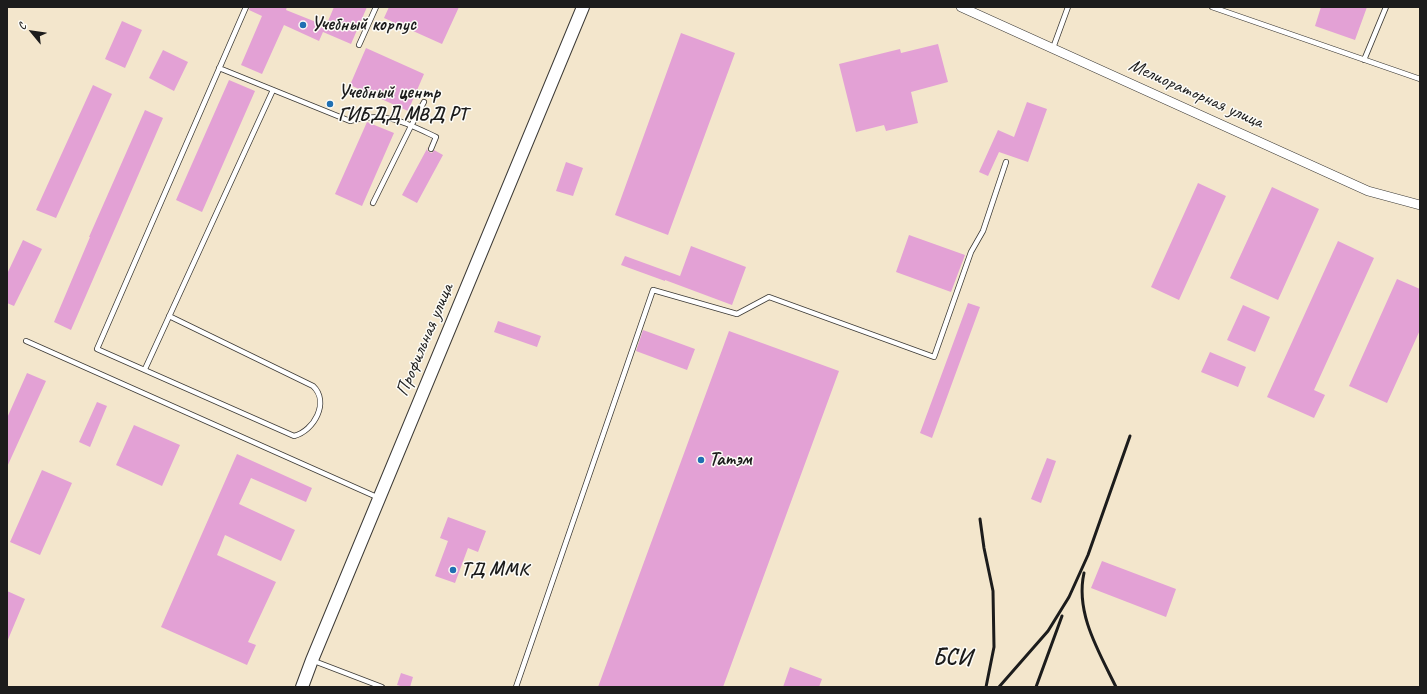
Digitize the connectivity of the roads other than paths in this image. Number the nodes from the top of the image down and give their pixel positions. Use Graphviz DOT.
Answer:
graph roads {
  1 [pos="246,7"];
  2 [pos="376,7"];
  3 [pos="583,7"];
  4 [pos="961,7"];
  5 [pos="1068,7"];
  6 [pos="1212,7"];
  7 [pos="1386,7"];
  8 [pos="359,45"];
  9 [pos="1053,48"];
  10 [pos="1364,60"];
  11 [pos="219,68"];
  12 [pos="1420,79"];
  13 [pos="273,90"];
  14 [pos="424,102"];
  15 [pos="411,126"];
  16 [pos="431,148"];
  17 [pos="1006,162"];
  18 [pos="373,203"];
  19 [pos="1420,205"];
  20 [pos="169,316"];
  21 [pos="26,341"];
  22 [pos="145,369"];
  23 [pos="378,498"];
  24 [pos="312,660"];
  25 [pos="302,687"];
  26 [pos="382,687"];
  27 [pos="516,687"];
  1 -- 11 [label="lane"];
  2 -- 8 [label="lane"];
  3 -- 23 [label="street, Профильная улица"];
  4 -- 9 [label="street, Мелиораторная улица"];
  5 -- 9 [label="lane"];
  6 -- 10 [label="lane"];
  7 -- 10 [label="lane"];
  9 -- 19 [label="street, Мелиораторная улица"];
  10 -- 12 [label="lane"];
  11 -- 13 [label="lane"];
  11 -- 22 [label="lane"];
  13 -- 15 [label="lane"];
  13 -- 20 [label="lane"];
  14 -- 15 [label="lane"];
  15 -- 16 [label="lane"];
  15 -- 18 [label="lane"];
  17 -- 27 [label="lane"];
  20 -- 22 [label="lane"];
  20 -- 22 [label="lane"];
  21 -- 23 [label="lane"];
  23 -- 24 [label="street, Профильная улица"];
  24 -- 25 [label="street, Профильная улица"];
  24 -- 26 [label="lane"];
}
